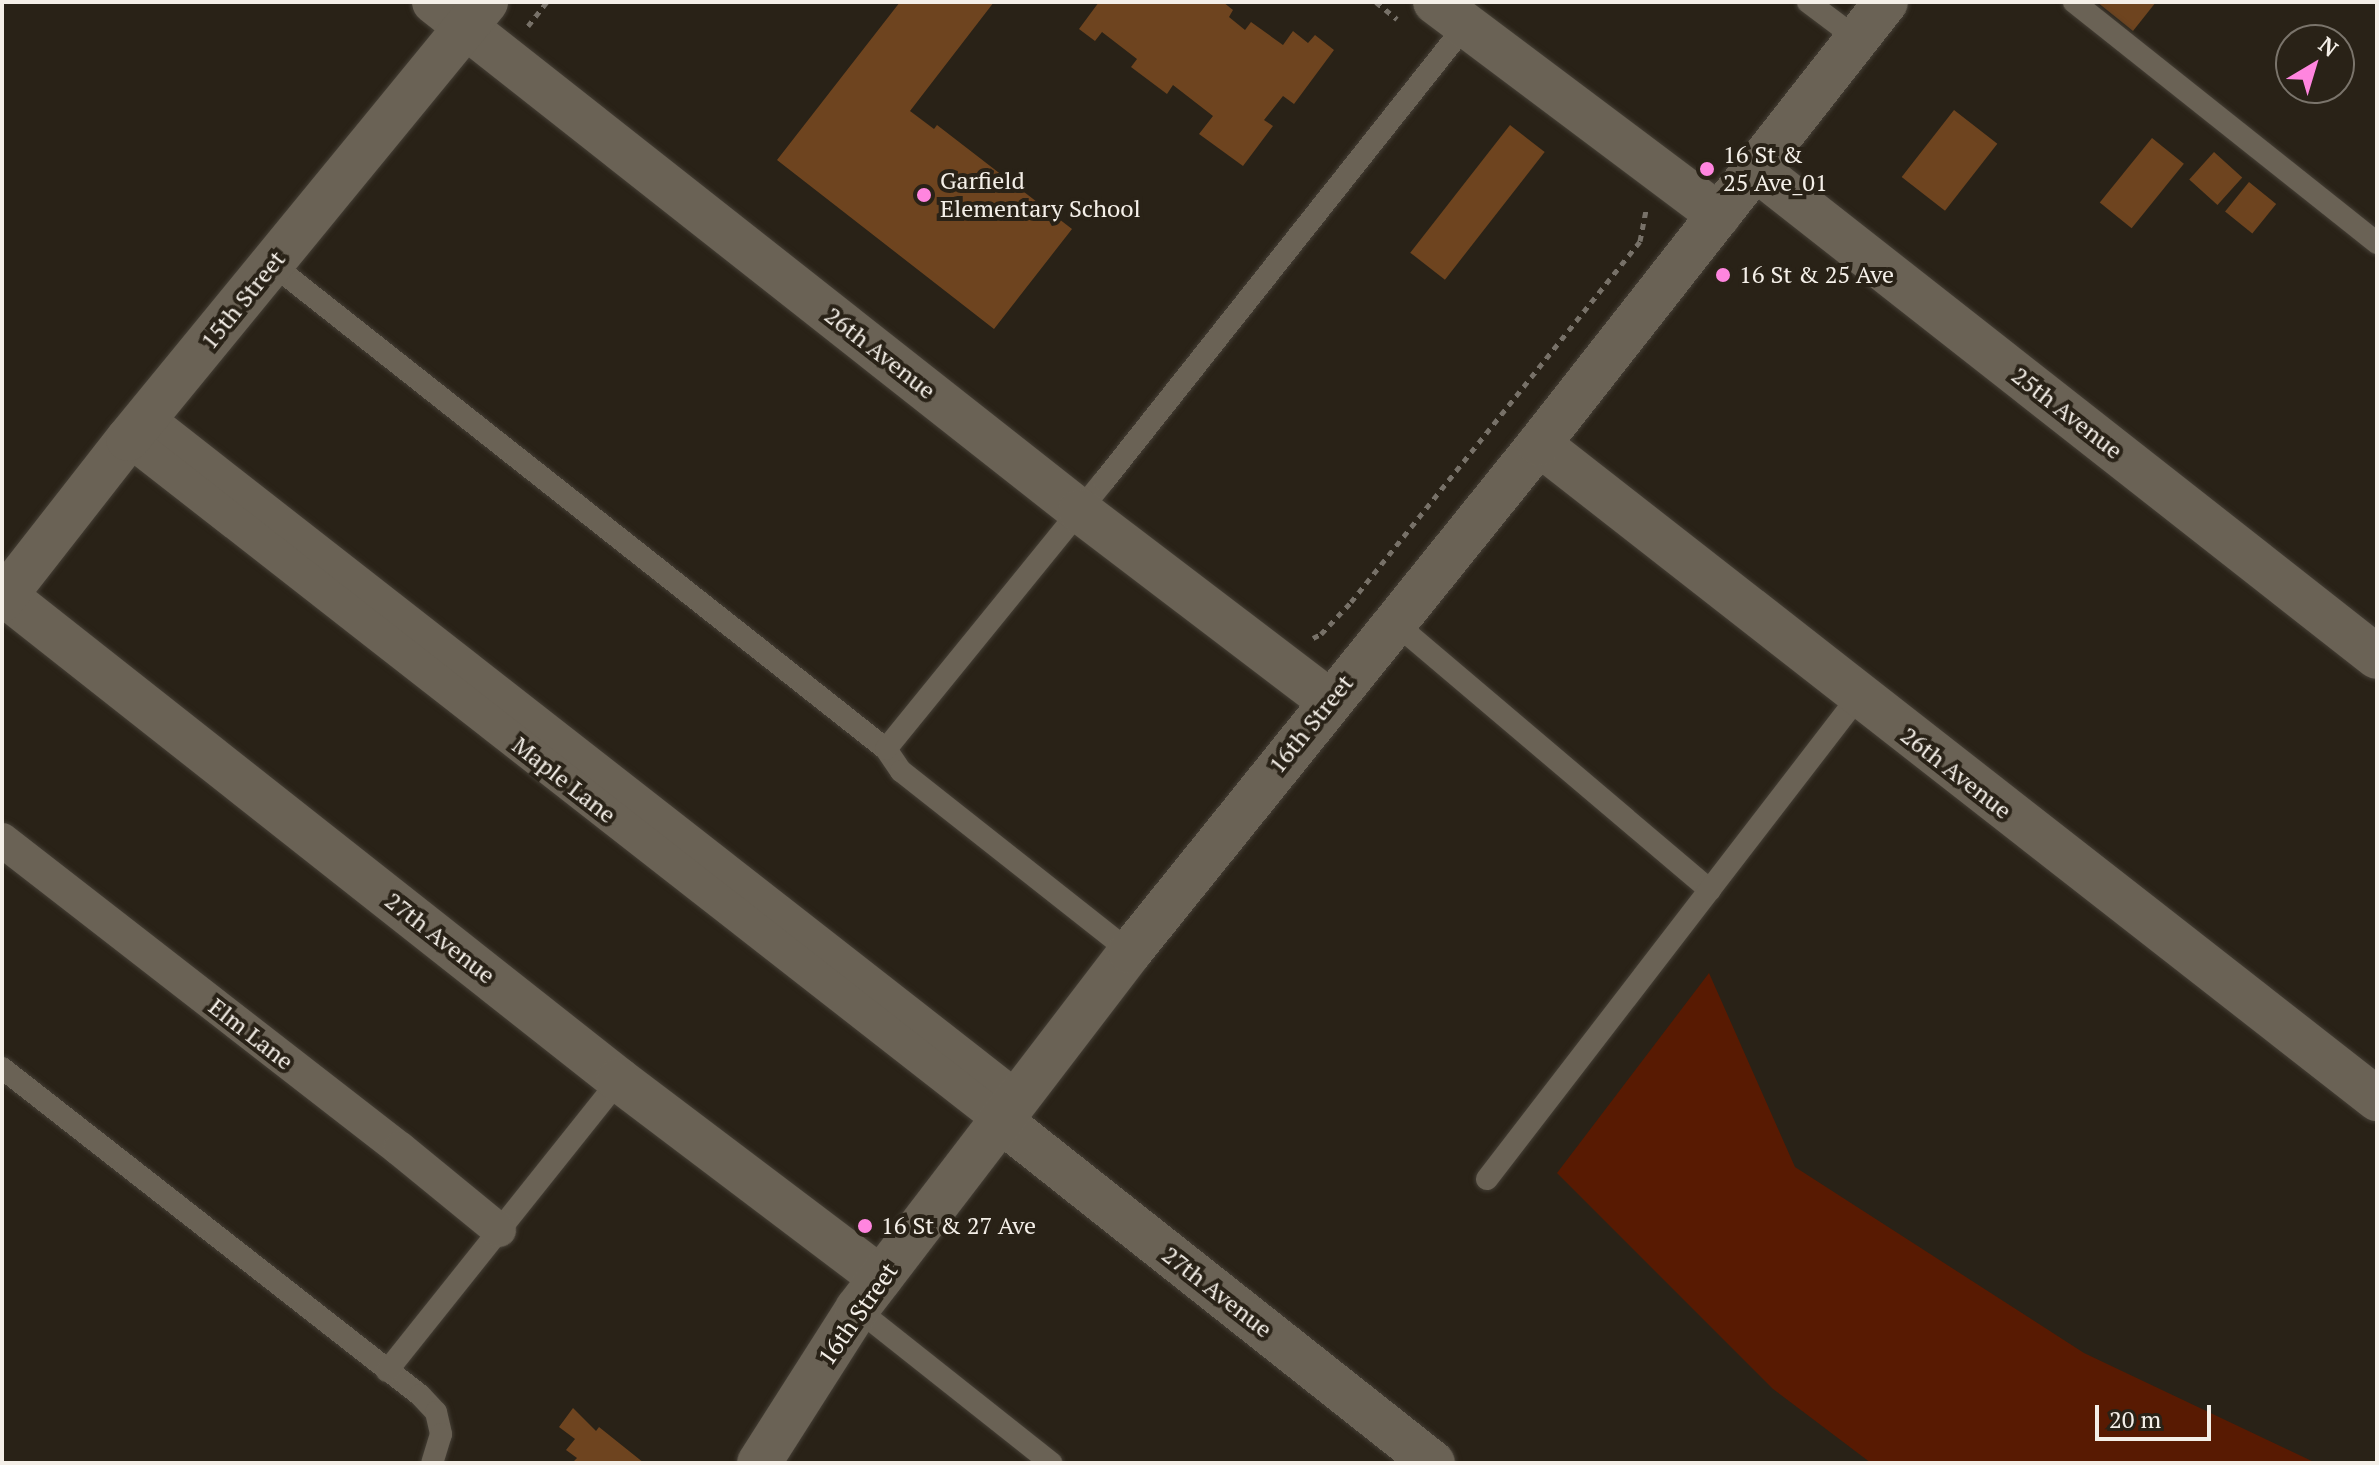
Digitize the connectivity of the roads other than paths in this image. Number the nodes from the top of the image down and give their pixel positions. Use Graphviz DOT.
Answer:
graph roads {
  1 [pos="1808,2"];
  2 [pos="1886,2"];
  3 [pos="2074,2"];
  4 [pos="462,10"];
  5 [pos="1450,14"];
  6 [pos="1856,38"];
  7 [pos="1757,170"];
  8 [pos="1719,215"];
  9 [pos="2377,243"];
  10 [pos="272,264"];
  11 [pos="137,428"];
  12 [pos="1539,444"];
  13 [pos="1080,511"];
  14 [pos="3,596"];
  15 [pos="1395,623"];
  16 [pos="2377,657"];
  17 [pos="1858,697"];
  18 [pos="1329,701"];
  19 [pos="886,749"];
  20 [pos="2,840"];
  21 [pos="1710,890"];
  22 [pos="1130,952"];
  23 [pos="2,1068"];
  24 [pos="619,1080"];
  25 [pos="2372,1086"];
  26 [pos="1010,1110"];
  27 [pos="1487,1179"];
  28 [pos="499,1230"];
  29 [pos="869,1294"];
  30 [pos="387,1371"];
  31 [pos="432,1463"];
  32 [pos="759,1463"];
  33 [pos="1051,1463"];
  34 [pos="1433,1463"];
  1 -- 6 [label="lane"];
  2 -- 6 [label="street, 16th Street"];
  3 -- 9 [label="lane"];
  4 -- 10 [label="street, 15th Street"];
  4 -- 13 [label="street, 26th Avenue"];
  5 -- 8 [label="street"];
  5 -- 13 [label="lane"];
  6 -- 7 [label="street, 16th Street"];
  7 -- 8 [label="street, 16th Street"];
  7 -- 16 [label="street, 25th Avenue"];
  8 -- 12 [label="street, 16th Street"];
  10 -- 11 [label="street, 15th Street"];
  10 -- 19 [label="lane"];
  11 -- 14 [label="street, 15th Street"];
  11 -- 26 [label="street, Maple Lane"];
  12 -- 15 [label="street, 16th Street"];
  12 -- 17 [label="street, 26th Avenue"];
  13 -- 18 [label="street, 26th Avenue"];
  13 -- 19 [label="lane"];
  14 -- 24 [label="street, 27th Avenue"];
  15 -- 18 [label="street, 16th Street"];
  15 -- 21 [label="lane"];
  17 -- 21 [label="lane"];
  17 -- 25 [label="street, 26th Avenue"];
  18 -- 22 [label="street, 16th Street"];
  19 -- 22 [label="lane"];
  20 -- 28 [label="street, Elm Lane"];
  21 -- 27 [label="lane"];
  22 -- 26 [label="street, 16th Street"];
  23 -- 30 [label="lane"];
  24 -- 28 [label="lane"];
  24 -- 29 [label="street, 27th Avenue"];
  26 -- 29 [label="street, 16th Street"];
  26 -- 34 [label="street, 27th Avenue"];
  28 -- 30 [label="lane"];
  29 -- 32 [label="street, 16th Street"];
  29 -- 33 [label="lane"];
  30 -- 31 [label="lane"];
}
